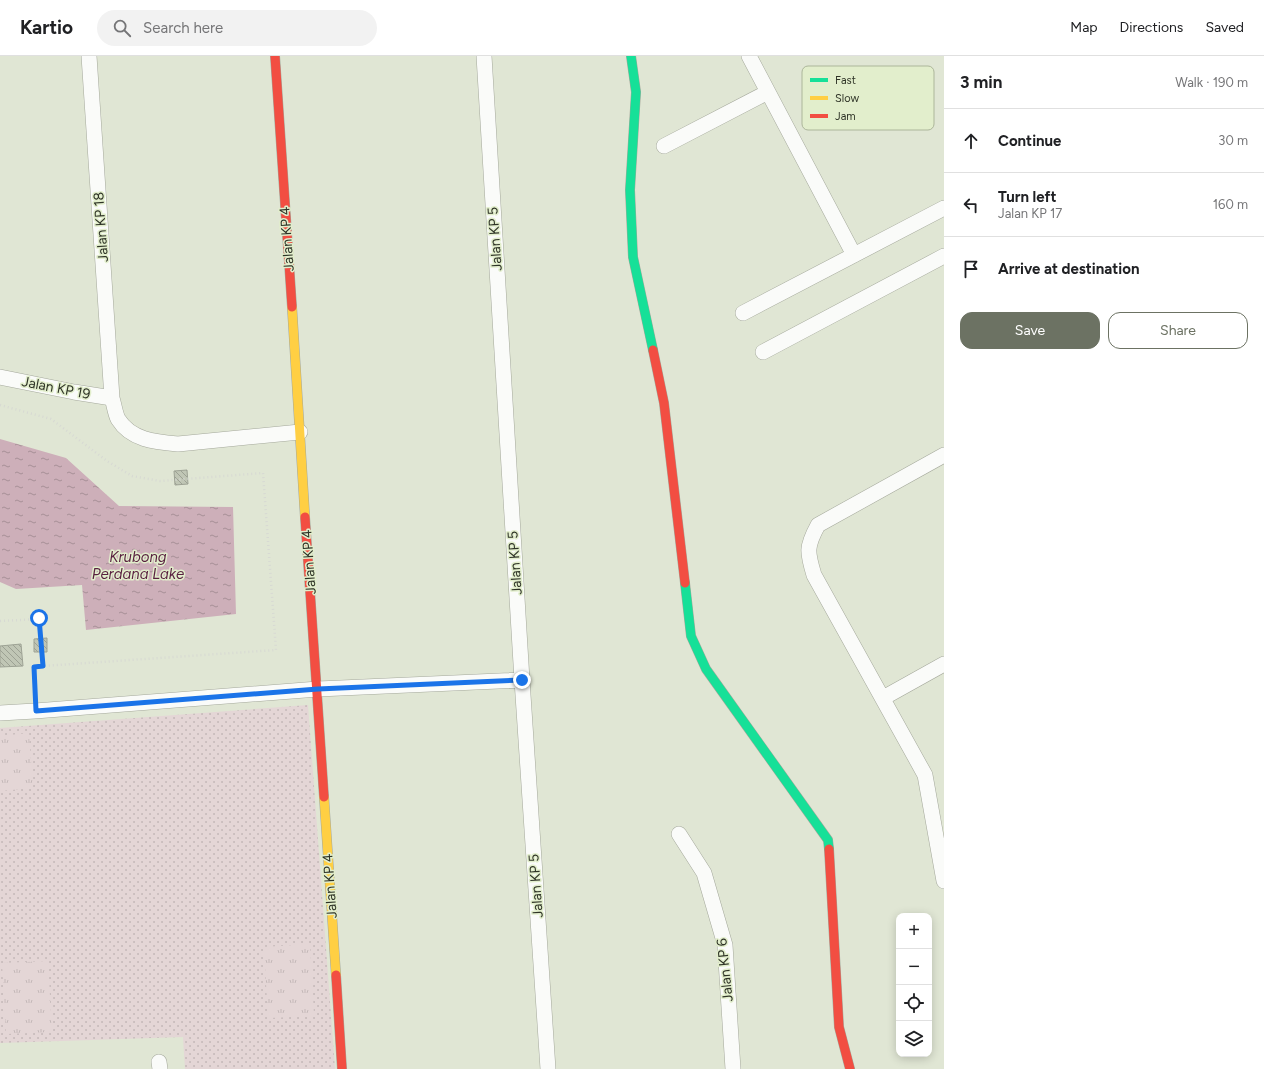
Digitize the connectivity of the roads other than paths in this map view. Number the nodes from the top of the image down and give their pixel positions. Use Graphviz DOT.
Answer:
graph roads {
  1 [pos="89,56"];
  2 [pos="275,56"];
  3 [pos="484,56"];
  4 [pos="631,56"];
  5 [pos="749,56"];
  6 [pos="768,92"];
  7 [pos="664,146"];
  8 [pos="944,208"];
  9 [pos="854,255"];
  10 [pos="944,256"];
  11 [pos="743,313"];
  12 [pos="763,352"];
  13 [pos="0,376"];
  14 [pos="112,398"];
  15 [pos="300,432"];
  16 [pos="944,455"];
  17 [pos="944,664"];
  18 [pos="522,680"];
  19 [pos="318,689"];
  20 [pos="883,698"];
  21 [pos="0,713"];
  22 [pos="679,834"];
  23 [pos="942,861"];
  24 [pos="944,881"];
  25 [pos="342,1069"];
  26 [pos="548,1069"];
  27 [pos="733,1069"];
  28 [pos="850,1069"];
  1 -- 14 [label="street, Jalan KP 18"];
  2 -- 15 [label="street, Jalan KP 4"];
  3 -- 18 [label="street, Jalan KP 5"];
  4 -- 28 [label="street"];
  5 -- 6 [label="street"];
  6 -- 7 [label="street"];
  6 -- 9 [label="street"];
  8 -- 9 [label="street"];
  9 -- 11 [label="street"];
  10 -- 12 [label="street"];
  13 -- 14 [label="street, Jalan KP 19"];
  14 -- 15 [label="street, Jalan KP 18"];
  15 -- 19 [label="street, Jalan KP 4"];
  16 -- 20 [label="street"];
  17 -- 20 [label="street"];
  18 -- 19 [label="street"];
  18 -- 26 [label="street, Jalan KP 5"];
  19 -- 21 [label="street"];
  19 -- 25 [label="street, Jalan KP 4"];
  20 -- 23 [label="street"];
  22 -- 27 [label="street, Jalan KP 6"];
  23 -- 24 [label="street"];
}
